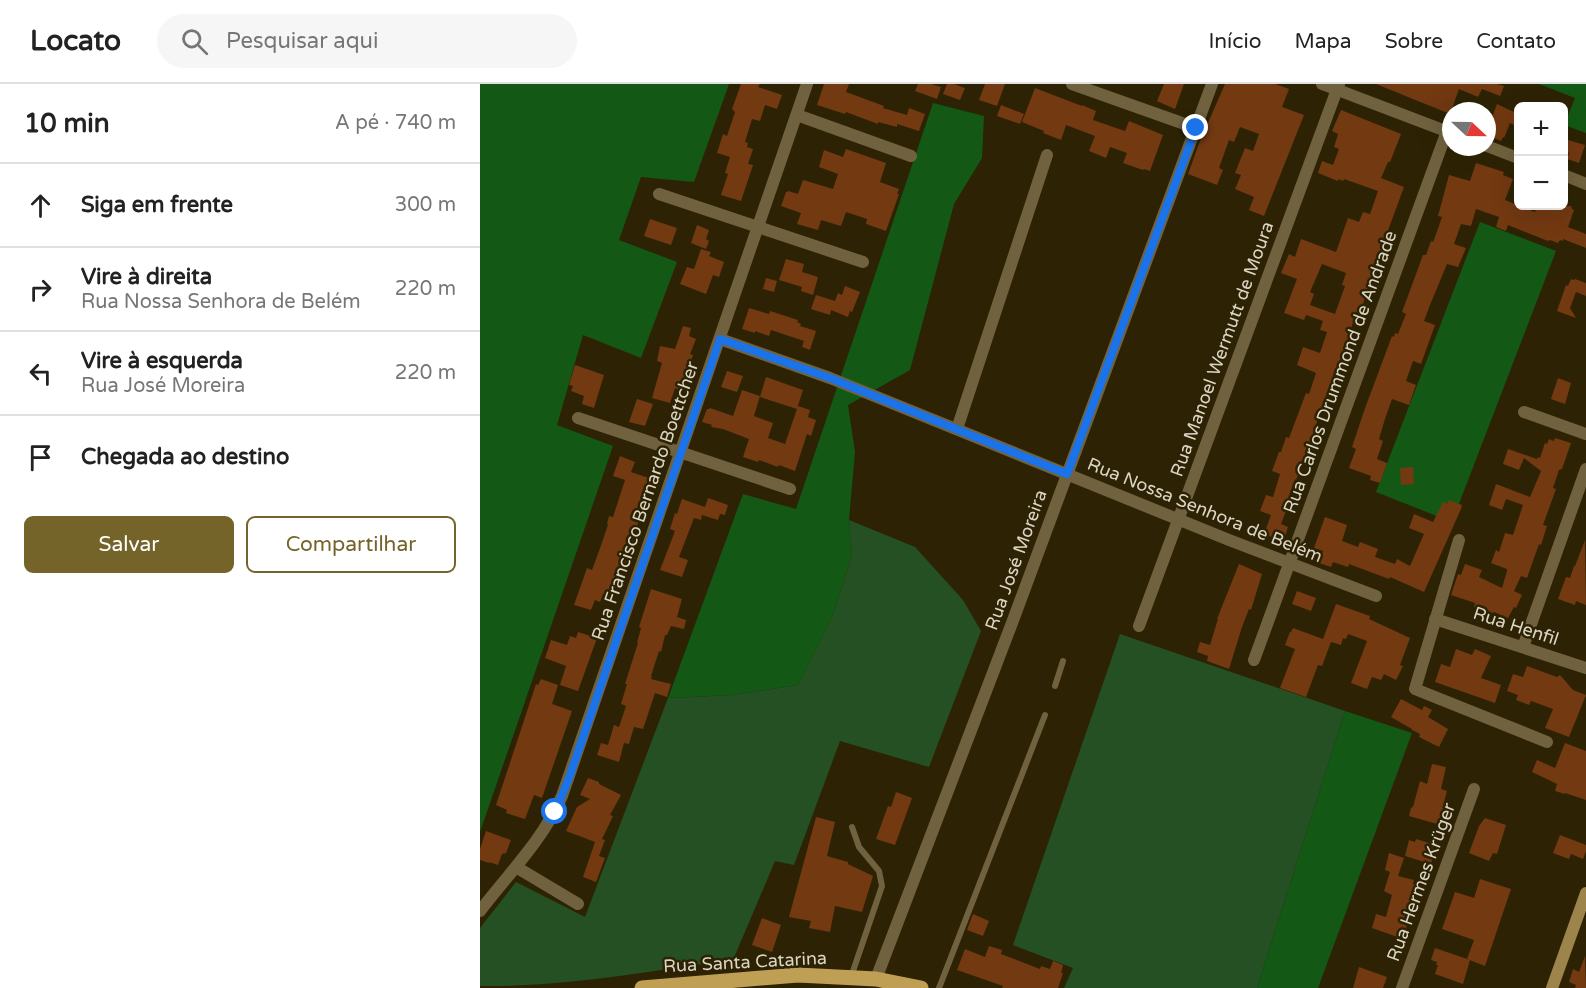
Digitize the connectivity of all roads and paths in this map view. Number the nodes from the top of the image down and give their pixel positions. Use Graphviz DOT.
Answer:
graph roads {
  1 [pos="807,84"];
  2 [pos="1072,84"];
  3 [pos="1212,84"];
  4 [pos="1322,84"];
  5 [pos="1338,87"];
  6 [pos="796,115"];
  7 [pos="1196,128"];
  8 [pos="1442,129"];
  9 [pos="1496,149"];
  10 [pos="1442,151"];
  11 [pos="1047,155"];
  12 [pos="911,156"];
  13 [pos="1514,156"];
  14 [pos="1568,177"];
  15 [pos="1586,184"];
  16 [pos="659,194"];
  17 [pos="758,227"];
  18 [pos="863,262"];
  19 [pos="720,339"];
  20 [pos="1524,412"];
  21 [pos="578,418"];
  22 [pos="957,429"];
  23 [pos="1586,434"];
  24 [pos="681,453"];
  25 [pos="1586,469"];
  26 [pos="1067,474"];
  27 [pos="790,489"];
  28 [pos="1178,520"];
  29 [pos="1459,540"];
  30 [pos="1289,563"];
  31 [pos="1376,596"];
  32 [pos="1435,618"];
  33 [pos="1139,626"];
  34 [pos="1523,647"];
  35 [pos="1254,660"];
  36 [pos="1063,661"];
  37 [pos="1586,668"];
  38 [pos="1055,686"];
  39 [pos="1045,714"];
  40 [pos="1547,742"];
  41 [pos="1474,789"];
  42 [pos="852,826"];
  43 [pos="516,867"];
  44 [pos="1586,893"];
  45 [pos="578,904"];
  46 [pos="480,911"];
  47 [pos="851,977"];
  48 [pos="876,979"];
  49 [pos="642,988"];
  50 [pos="921,988"];
  51 [pos="939,988"];
  52 [pos="1401,988"];
  53 [pos="1552,988"];
  1 -- 6 [label="street, Rua Francisco Bernardo Boettcher"];
  2 -- 7 [label="street"];
  3 -- 7 [label="street, Rua José Moreira"];
  4 -- 5 [label="street"];
  5 -- 8 [label="street"];
  5 -- 28 [label="street, Rua Manoel Wermutt de Moura"];
  6 -- 12 [label="street"];
  6 -- 17 [label="street, Rua Francisco Bernardo Boettcher"];
  7 -- 26 [label="street, Rua José Moreira"];
  9 -- 13 [label="street"];
  10 -- 30 [label="street, Rua Carlos Drummond de Andrade"];
  11 -- 22 [label="street"];
  14 -- 15 [label="street"];
  16 -- 17 [label="street"];
  17 -- 18 [label="street"];
  17 -- 19 [label="street, Rua Francisco Bernardo Boettcher"];
  19 -- 22 [label="street, Rua Nossa Senhora de Belém"];
  19 -- 24 [label="street, Rua Francisco Bernardo Boettcher"];
  20 -- 23 [label="street"];
  21 -- 24 [label="street"];
  22 -- 26 [label="street, Rua Nossa Senhora de Belém"];
  24 -- 27 [label="street"];
  24 -- 43 [label="street, Rua Francisco Bernardo Boettcher"];
  25 -- 34 [label="street"];
  26 -- 28 [label="street, Rua Nossa Senhora de Belém"];
  26 -- 48 [label="street, Rua José Moreira"];
  28 -- 30 [label="street, Rua Nossa Senhora de Belém"];
  28 -- 33 [label="street, Rua Manoel Wermutt de Moura"];
  29 -- 32 [label="street"];
  30 -- 31 [label="street, Rua Nossa Senhora de Belém"];
  30 -- 35 [label="street, Rua Carlos Drummond de Andrade"];
  32 -- 34 [label="street, Rua Henfil"];
  32 -- 40 [label="street"];
  34 -- 37 [label="street, Rua Henfil"];
  36 -- 38 [label="lane"];
  39 -- 51 [label="lane"];
  41 -- 52 [label="street, Rua Hermes Krüger"];
  42 -- 47 [label="lane"];
  43 -- 45 [label="street"];
  43 -- 46 [label="street, Rua Francisco Bernardo Boettcher"];
  44 -- 53 [label="main road"];
  47 -- 48 [label="main road, Rua Santa Catarina"];
  47 -- 49 [label="main road, Rua Santa Catarina"];
  48 -- 50 [label="main road, Rua Santa Catarina"];
}
